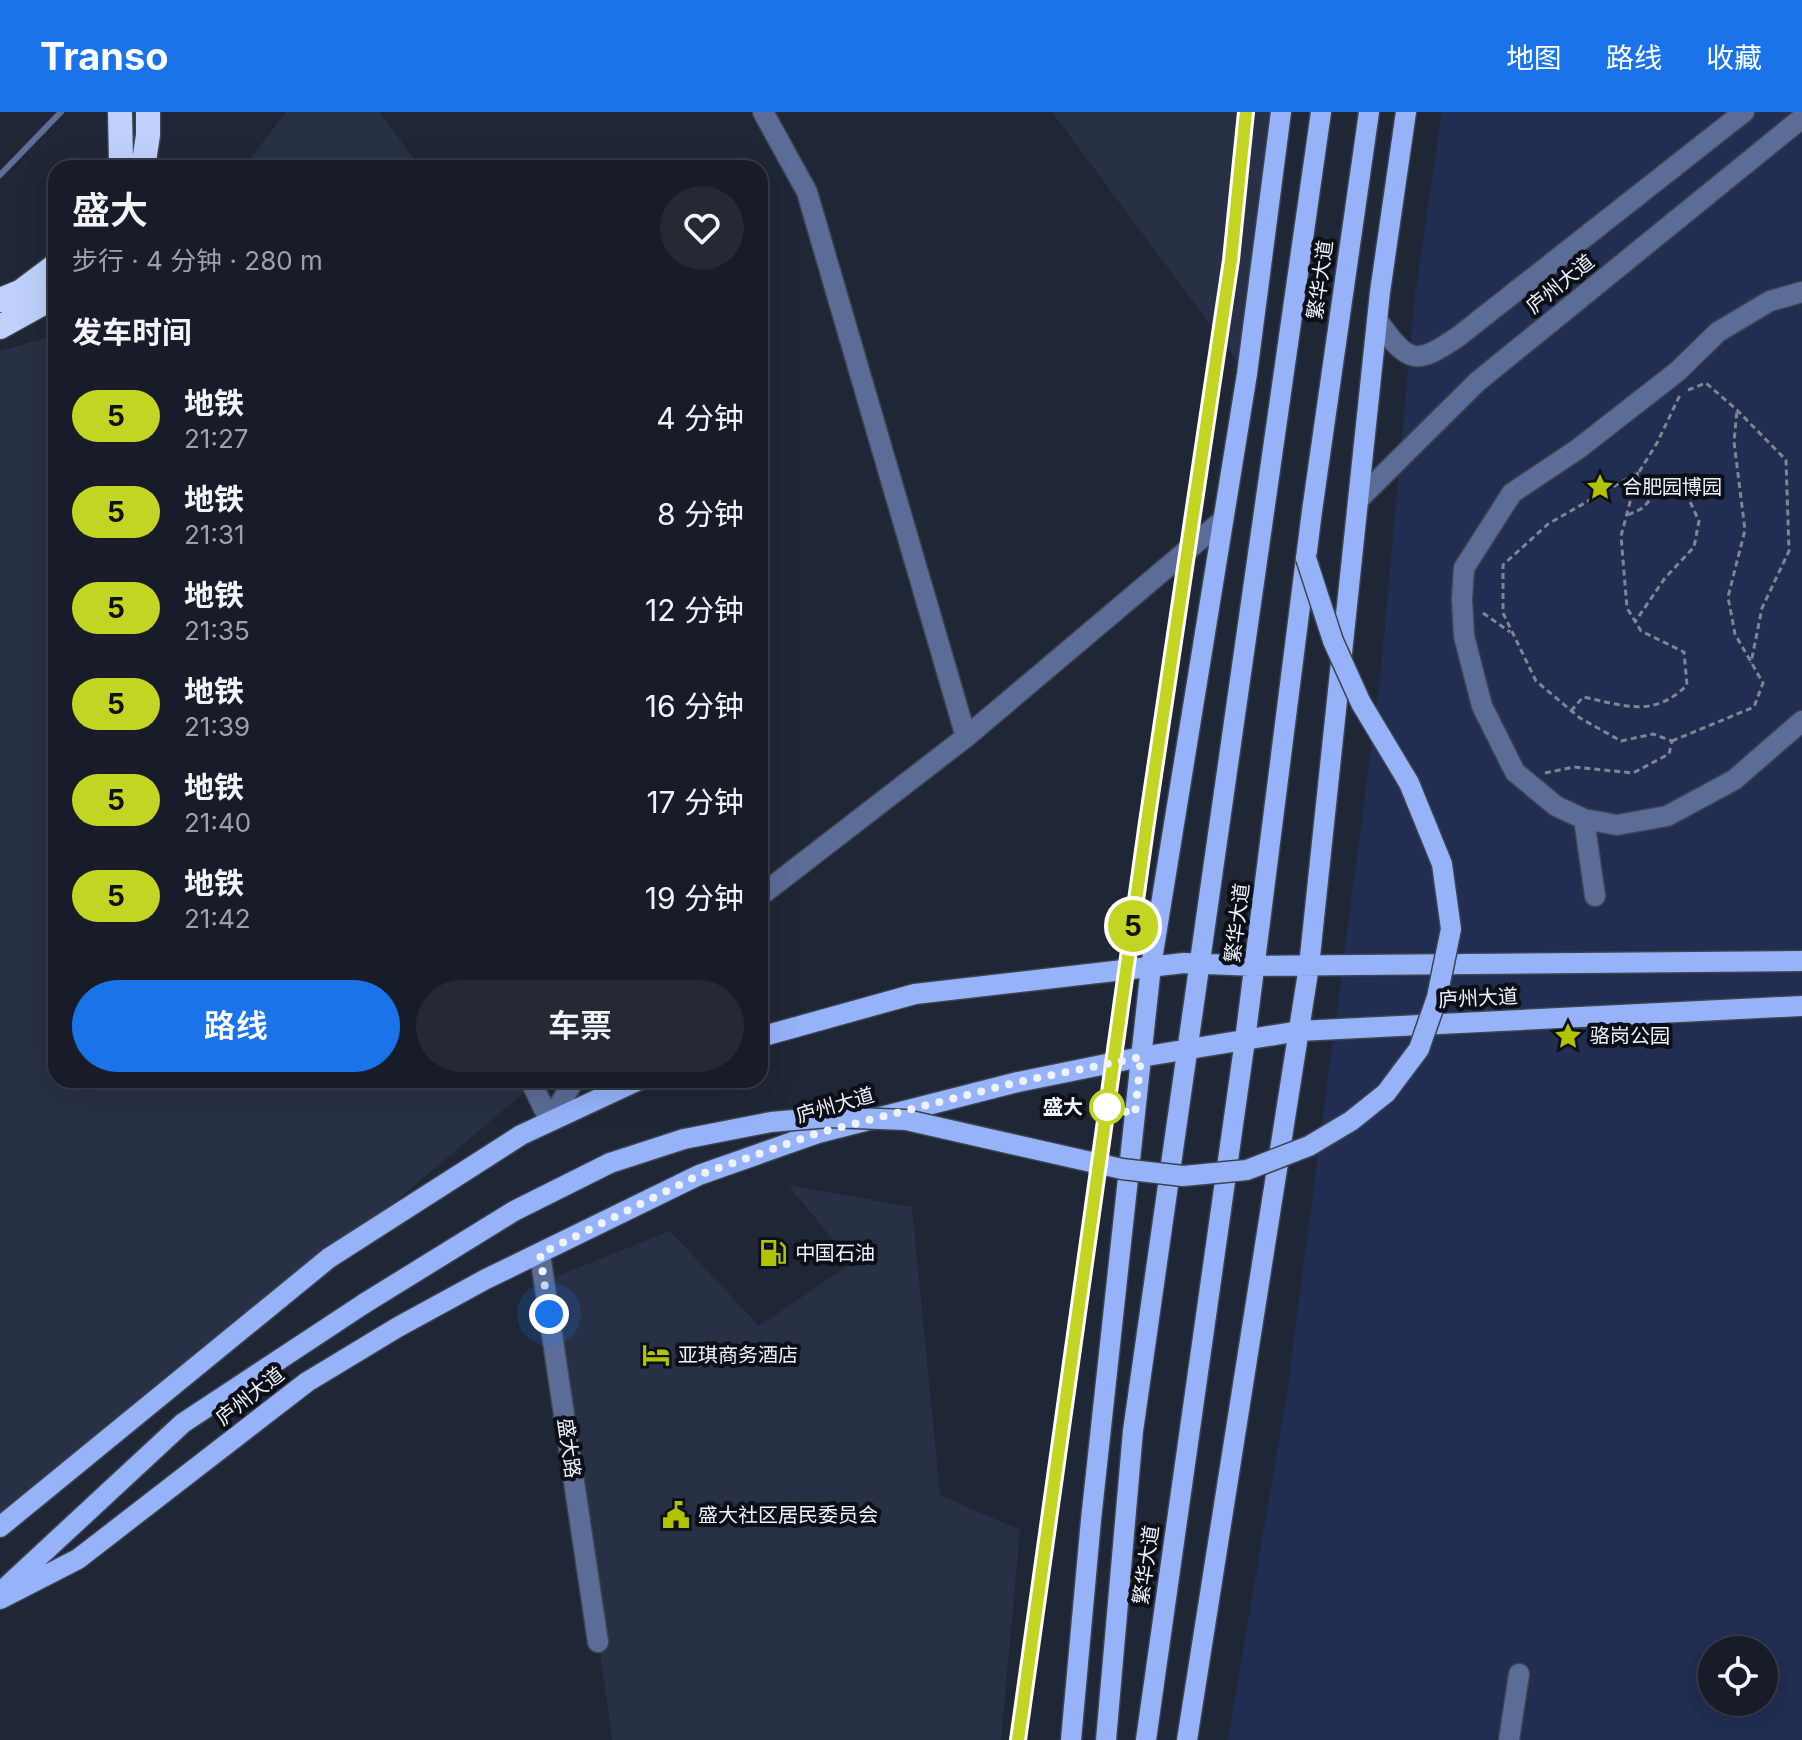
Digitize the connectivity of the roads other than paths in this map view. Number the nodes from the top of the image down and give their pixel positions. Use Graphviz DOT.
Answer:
graph roads {
  1 [pos="120,112"];
  2 [pos="148,112"];
  3 [pos="763,112"];
  4 [pos="1281,112"];
  5 [pos="1321,112"];
  6 [pos="1369,112"];
  7 [pos="1406,112"];
  8 [pos="1744,112"];
  9 [pos="1802,118"];
  10 [pos="121,160"];
  11 [pos="144,160"];
  12 [pos="48,271"];
  13 [pos="1802,292"];
  14 [pos="0,300"];
  15 [pos="48,300"];
  16 [pos="1377,320"];
  17 [pos="0,327"];
  18 [pos="1359,499"];
  19 [pos="1223,520"];
  20 [pos="1306,558"];
  21 [pos="1802,721"];
  22 [pos="966,737"];
  23 [pos="1584,819"];
  24 [pos="768,890"];
  25 [pos="1595,896"];
  26 [pos="1802,961"];
  27 [pos="1199,963"];
  28 [pos="1151,966"];
  29 [pos="1255,966"];
  30 [pos="1309,966"];
  31 [pos="1802,1006"];
  32 [pos="1299,1031"];
  33 [pos="768,1035"];
  34 [pos="1245,1040"];
  35 [pos="1187,1049"];
  36 [pos="1141,1057"];
  37 [pos="534,1088"];
  38 [pos="569,1088"];
  39 [pos="622,1088"];
  40 [pos="550,1121"];
  41 [pos="540,1254"];
  42 [pos="0,1527"];
  43 [pos="0,1592"];
  44 [pos="0,1599"];
  45 [pos="598,1642"];
  46 [pos="1519,1674"];
  47 [pos="1071,1740"];
  48 [pos="1106,1740"];
  49 [pos="1146,1740"];
  50 [pos="1187,1740"];
  51 [pos="1509,1740"];
  1 -- 10 [label="highway"];
  2 -- 11 [label="highway"];
  3 -- 22 [label="street"];
  4 -- 19 [label="main road"];
  5 -- 27 [label="main road, 繁华大道"];
  6 -- 20 [label="main road, 繁华大道"];
  7 -- 16 [label="main road"];
  8 -- 16 [label="street, 庐州大道"];
  9 -- 18 [label="street, 庐州大道"];
  12 -- 14 [label="highway"];
  13 -- 23 [label="street"];
  15 -- 17 [label="highway"];
  16 -- 18 [label="main road"];
  18 -- 30 [label="main road"];
  19 -- 22 [label="street"];
  19 -- 28 [label="main road"];
  20 -- 29 [label="main road, 繁华大道"];
  20 -- 43 [label="main road, bridge"];
  21 -- 23 [label="street"];
  22 -- 24 [label="street"];
  23 -- 25 [label="street"];
  26 -- 30 [label="main road, 庐州大道"];
  27 -- 28 [label="main road, 庐州大道"];
  27 -- 29 [label="main road, 庐州大道"];
  27 -- 35 [label="main road, 繁华大道"];
  28 -- 33 [label="main road, 庐州大道"];
  28 -- 36 [label="main road"];
  29 -- 30 [label="main road, 庐州大道"];
  29 -- 34 [label="main road, 繁华大道"];
  30 -- 32 [label="main road"];
  31 -- 32 [label="main road, 庐州大道"];
  32 -- 34 [label="main road, 庐州大道"];
  32 -- 50 [label="main road"];
  34 -- 35 [label="main road, 庐州大道"];
  34 -- 49 [label="main road, 繁华大道"];
  35 -- 36 [label="main road, 庐州大道"];
  35 -- 48 [label="main road, 繁华大道"];
  36 -- 41 [label="main road, 庐州大道"];
  36 -- 47 [label="main road"];
  37 -- 40 [label="street"];
  38 -- 40 [label="street"];
  39 -- 40 [label="main road"];
  40 -- 42 [label="main road"];
  41 -- 44 [label="main road, 庐州大道"];
  41 -- 45 [label="street, 盛大路"];
  46 -- 51 [label="street"];
}
